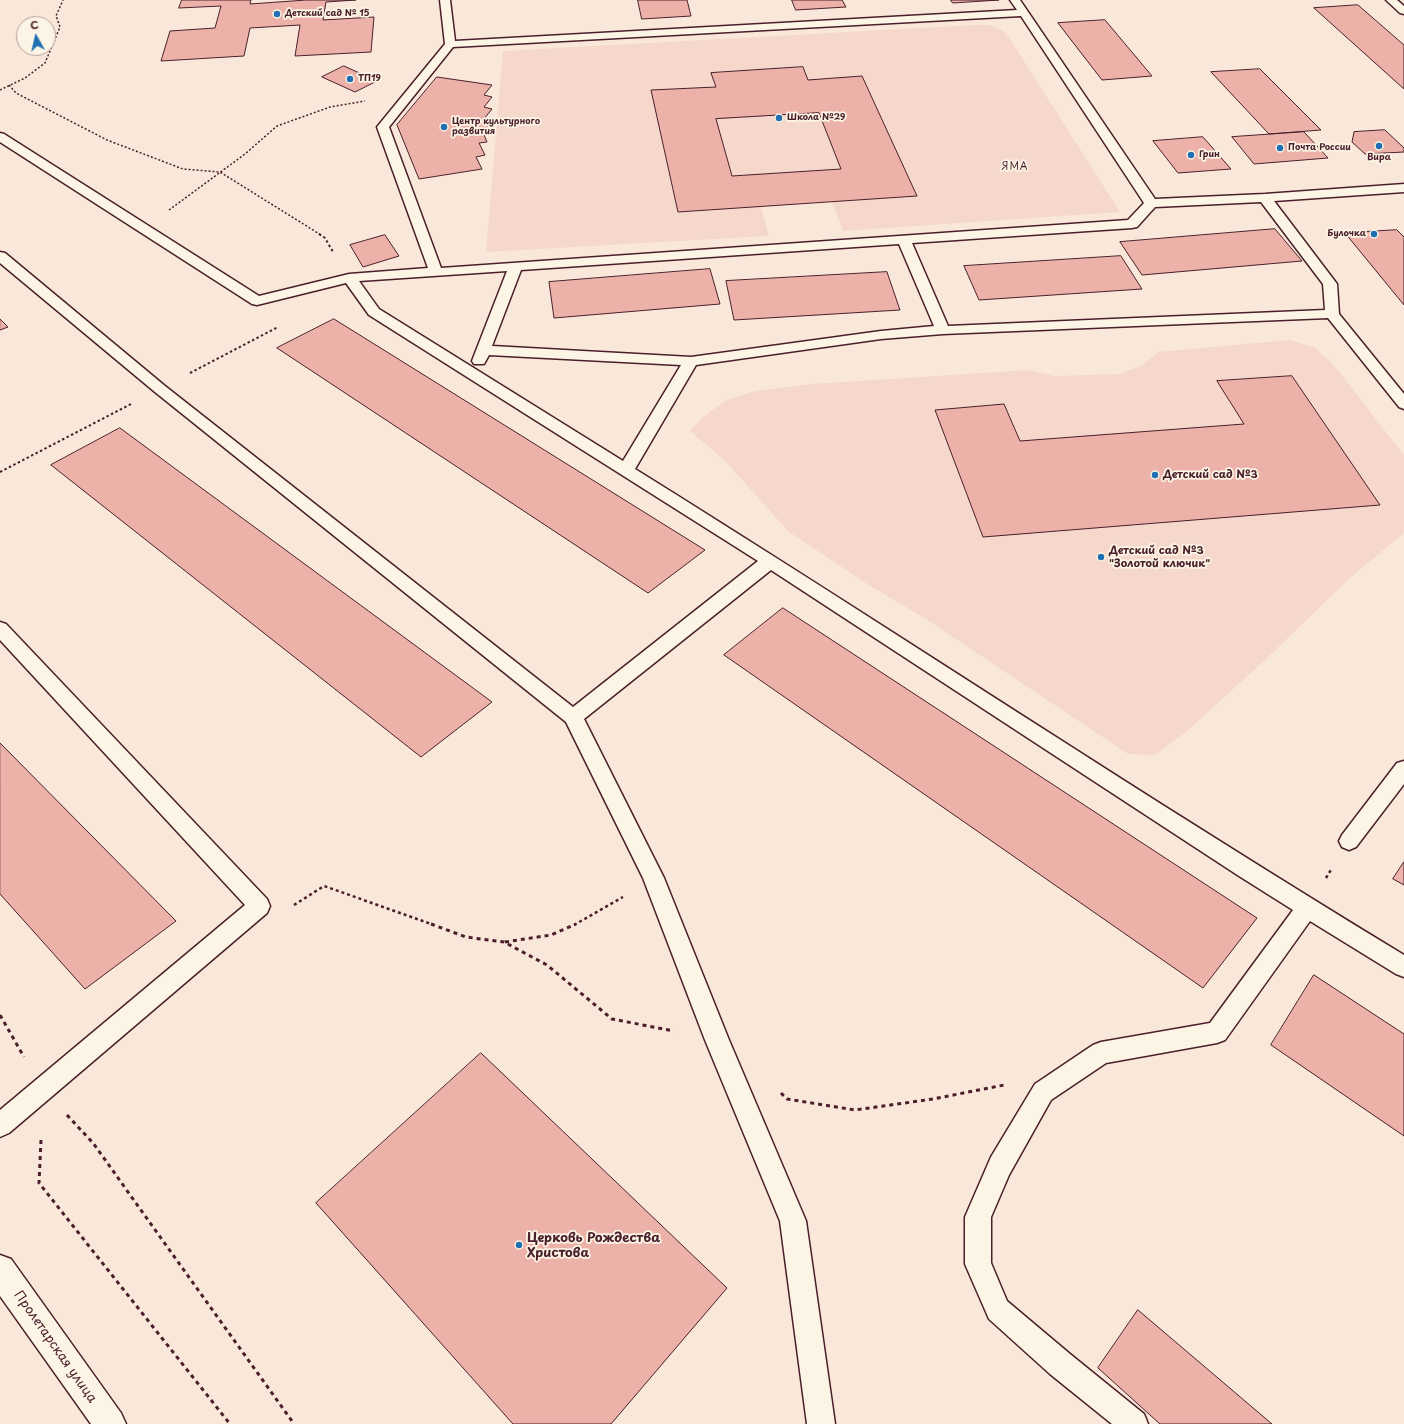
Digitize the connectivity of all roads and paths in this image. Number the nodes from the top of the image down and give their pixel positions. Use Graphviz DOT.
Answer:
graph roads {
  1 [pos="63,0"];
  2 [pos="445,0"];
  3 [pos="1015,0"];
  4 [pos="1391,0"];
  5 [pos="1404,11"];
  6 [pos="1023,13"];
  7 [pos="450,44"];
  8 [pos="9,85"];
  9 [pos="0,90"];
  10 [pos="372,100"];
  11 [pos="0,138"];
  12 [pos="220,172"];
  13 [pos="1404,188"];
  14 [pos="1265,198"];
  15 [pos="1151,203"];
  16 [pos="137,225"];
  17 [pos="904,240"];
  18 [pos="0,256"];
  19 [pos="515,267"];
  20 [pos="436,272"];
  21 [pos="349,278"];
  22 [pos="1332,314"];
  23 [pos="943,330"];
  24 [pos="483,350"];
  25 [pos="692,361"];
  26 [pos="474,375"];
  27 [pos="1404,404"];
  28 [pos="626,470"];
  29 [pos="770,561"];
  30 [pos="0,629"];
  31 [pos="573,717"];
  32 [pos="1404,769"];
  33 [pos="1349,841"];
  34 [pos="653,878"];
  35 [pos="324,886"];
  36 [pos="1307,908"];
  37 [pos="504,942"];
  38 [pos="1404,967"];
  39 [pos="0,1015"];
  40 [pos="717,1040"];
  41 [pos="993,1086"];
  42 [pos="42,1089"];
  43 [pos="776,1089"];
  44 [pos="0,1125"];
  45 [pos="0,1270"];
  46 [pos="110,1424"];
  47 [pos="230,1424"];
  48 [pos="294,1424"];
  49 [pos="821,1424"];
  50 [pos="1134,1424"];
  1 -- 8 [label="path"];
  2 -- 7 [label="lane"];
  3 -- 6 [label="lane"];
  4 -- 5 [label="lane"];
  6 -- 7 [label="lane"];
  6 -- 15 [label="lane"];
  7 -- 20 [label="lane"];
  8 -- 9 [label="path"];
  8 -- 12 [label="path"];
  10 -- 12 [label="path"];
  11 -- 16 [label="lane"];
  12 -- 16 [label="path"];
  12 -- 21 [label="path"];
  13 -- 14 [label="lane"];
  14 -- 15 [label="lane"];
  14 -- 22 [label="lane"];
  15 -- 17 [label="lane"];
  16 -- 21 [label="lane"];
  17 -- 19 [label="lane"];
  17 -- 23 [label="lane"];
  18 -- 31 [label="lane"];
  19 -- 20 [label="lane"];
  19 -- 24 [label="lane"];
  20 -- 21 [label="lane"];
  21 -- 26 [label="lane"];
  22 -- 23 [label="lane"];
  22 -- 27 [label="lane"];
  23 -- 25 [label="lane"];
  24 -- 25 [label="lane"];
  24 -- 26 [label="lane"];
  25 -- 28 [label="lane"];
  26 -- 28 [label="lane"];
  28 -- 29 [label="lane"];
  29 -- 31 [label="lane"];
  29 -- 36 [label="lane"];
  30 -- 42 [label="lane"];
  31 -- 34 [label="lane"];
  32 -- 33 [label="lane"];
  33 -- 36 [label="path"];
  34 -- 37 [label="path"];
  34 -- 40 [label="lane"];
  35 -- 37 [label="path"];
  36 -- 38 [label="lane"];
  36 -- 50 [label="lane"];
  37 -- 40 [label="path"];
  39 -- 42 [label="path"];
  40 -- 49 [label="lane"];
  41 -- 43 [label="path"];
  42 -- 44 [label="lane"];
  42 -- 47 [label="path"];
  42 -- 48 [label="path"];
  45 -- 46 [label="street, Пролетарская улица"];
}
